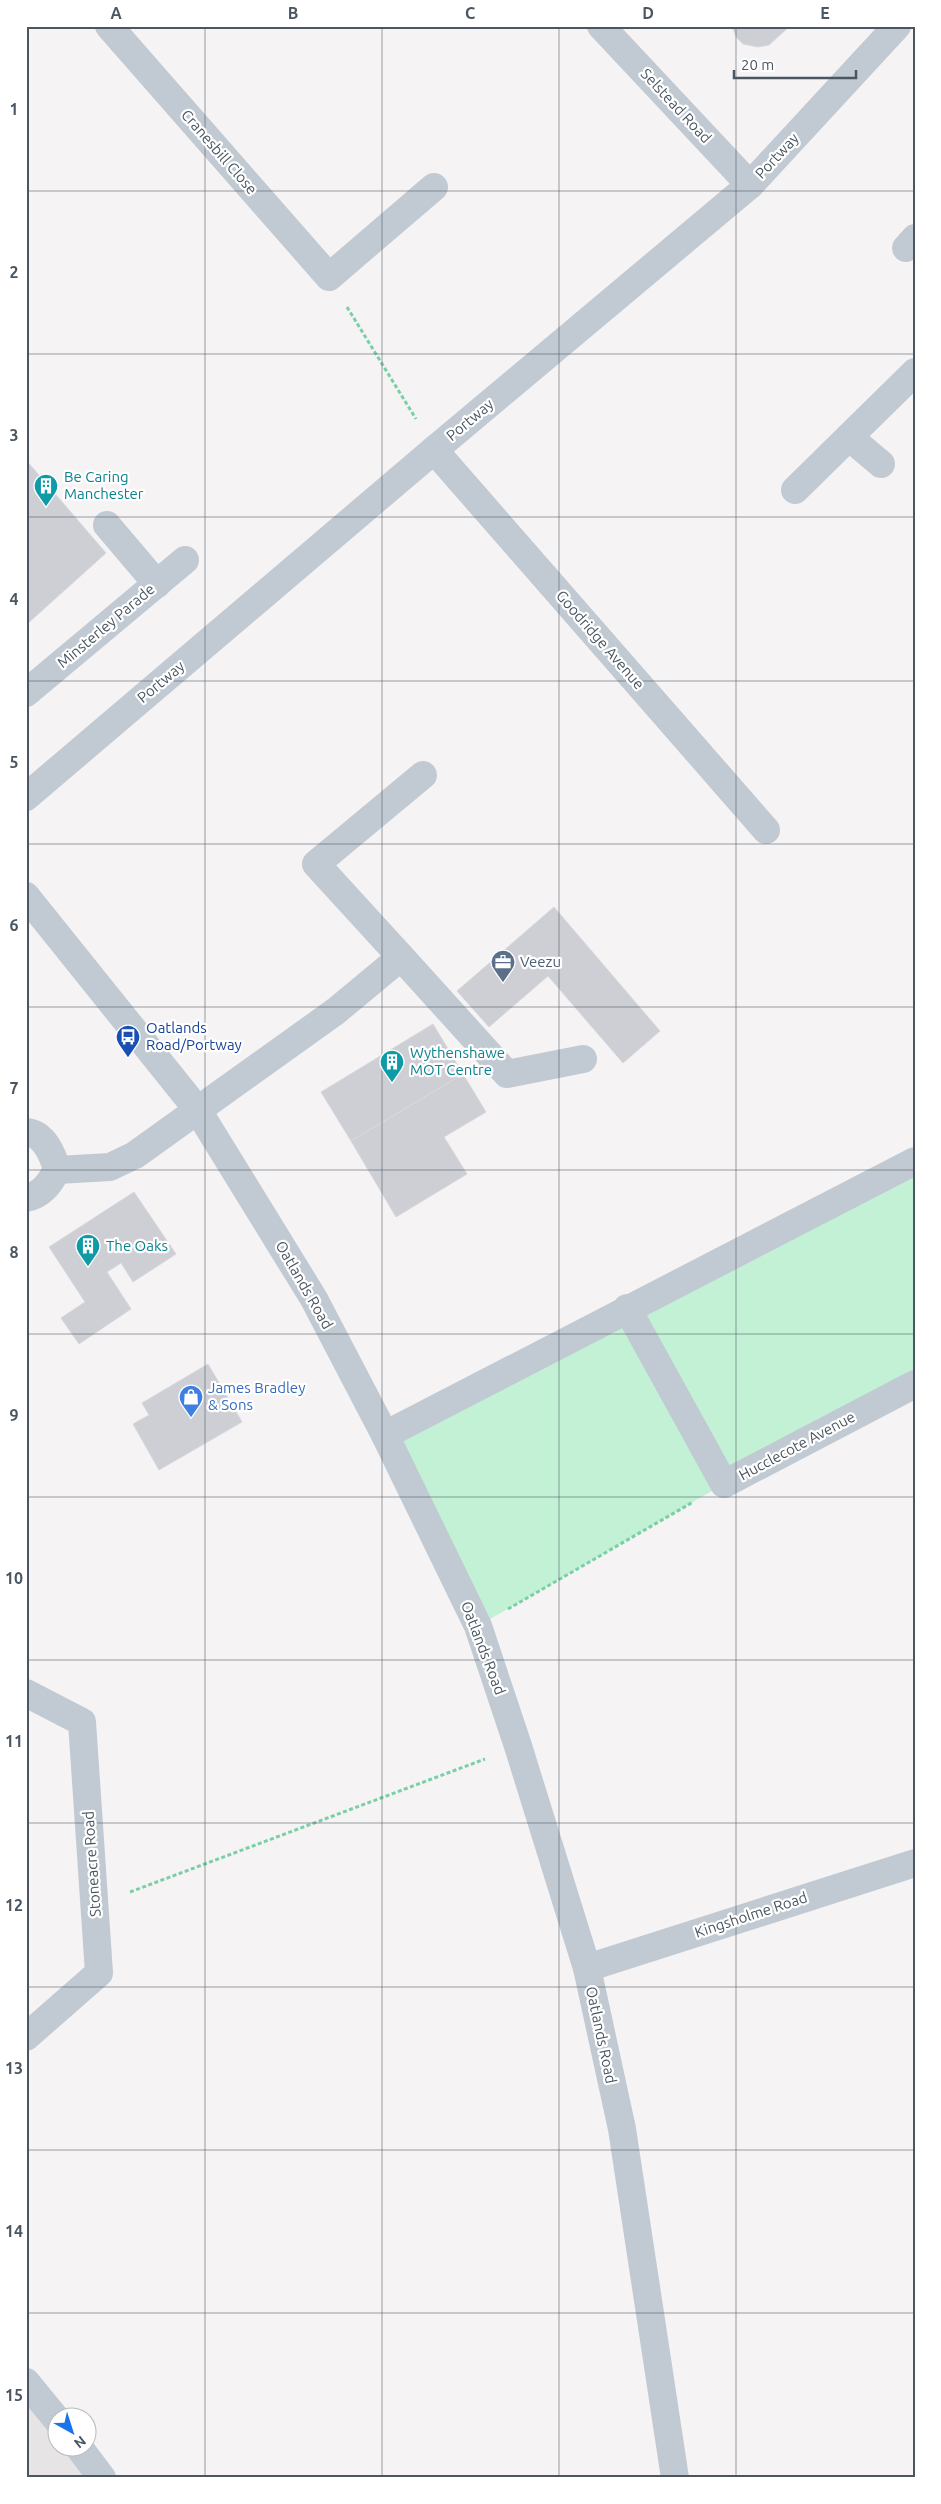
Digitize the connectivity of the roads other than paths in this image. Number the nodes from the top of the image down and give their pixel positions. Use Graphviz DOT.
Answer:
graph roads {
  1 [pos="109,26"];
  2 [pos="601,26"];
  3 [pos="897,26"];
  4 [pos="750,185"];
  5 [pos="434,187"];
  6 [pos="915,372"];
  7 [pos="849,437"];
  8 [pos="434,450"];
  9 [pos="881,464"];
  10 [pos="795,490"];
  11 [pos="107,525"];
  12 [pos="185,560"];
  13 [pos="156,584"];
  14 [pos="26,693"];
  15 [pos="423,776"];
  16 [pos="26,797"];
  17 [pos="766,830"];
  18 [pos="26,896"];
  19 [pos="401,958"];
  20 [pos="583,1059"];
  21 [pos="197,1109"];
  22 [pos="26,1132"];
  23 [pos="915,1160"];
  24 [pos="57,1170"];
  25 [pos="26,1198"];
  26 [pos="627,1308"];
  27 [pos="915,1384"];
  28 [pos="385,1435"];
  29 [pos="26,1693"];
  30 [pos="915,1863"];
  31 [pos="587,1968"];
  32 [pos="26,2037"];
  33 [pos="26,2382"];
  34 [pos="48,2409"];
  35 [pos="86,2456"];
  36 [pos="102,2478"];
  37 [pos="675,2478"];
  1 -- 5 [label="street, Cranesbill Close"];
  2 -- 4 [label="street, Selstead Road"];
  3 -- 4 [label="street, Portway"];
  4 -- 8 [label="street, Portway"];
  6 -- 7 [label="street"];
  7 -- 9 [label="street"];
  7 -- 10 [label="street"];
  8 -- 16 [label="street, Portway"];
  8 -- 17 [label="street, Goodridge Avenue"];
  11 -- 13 [label="street"];
  12 -- 13 [label="street, Minsterley Parade"];
  13 -- 14 [label="street, Minsterley Parade"];
  15 -- 19 [label="street"];
  18 -- 21 [label="street, Oatlands Road"];
  19 -- 20 [label="street"];
  19 -- 21 [label="street"];
  21 -- 24 [label="street"];
  21 -- 28 [label="street, Oatlands Road"];
  22 -- 24 [label="street"];
  23 -- 26 [label="street"];
  24 -- 25 [label="street"];
  26 -- 27 [label="street, Hucclecote Avenue"];
  26 -- 28 [label="street"];
  28 -- 31 [label="street, Oatlands Road"];
  29 -- 32 [label="street, Stoneacre Road"];
  30 -- 31 [label="street, Kingsholme Road"];
  31 -- 37 [label="street, Oatlands Road"];
  33 -- 34 [label="street"];
  35 -- 36 [label="street"];
}
